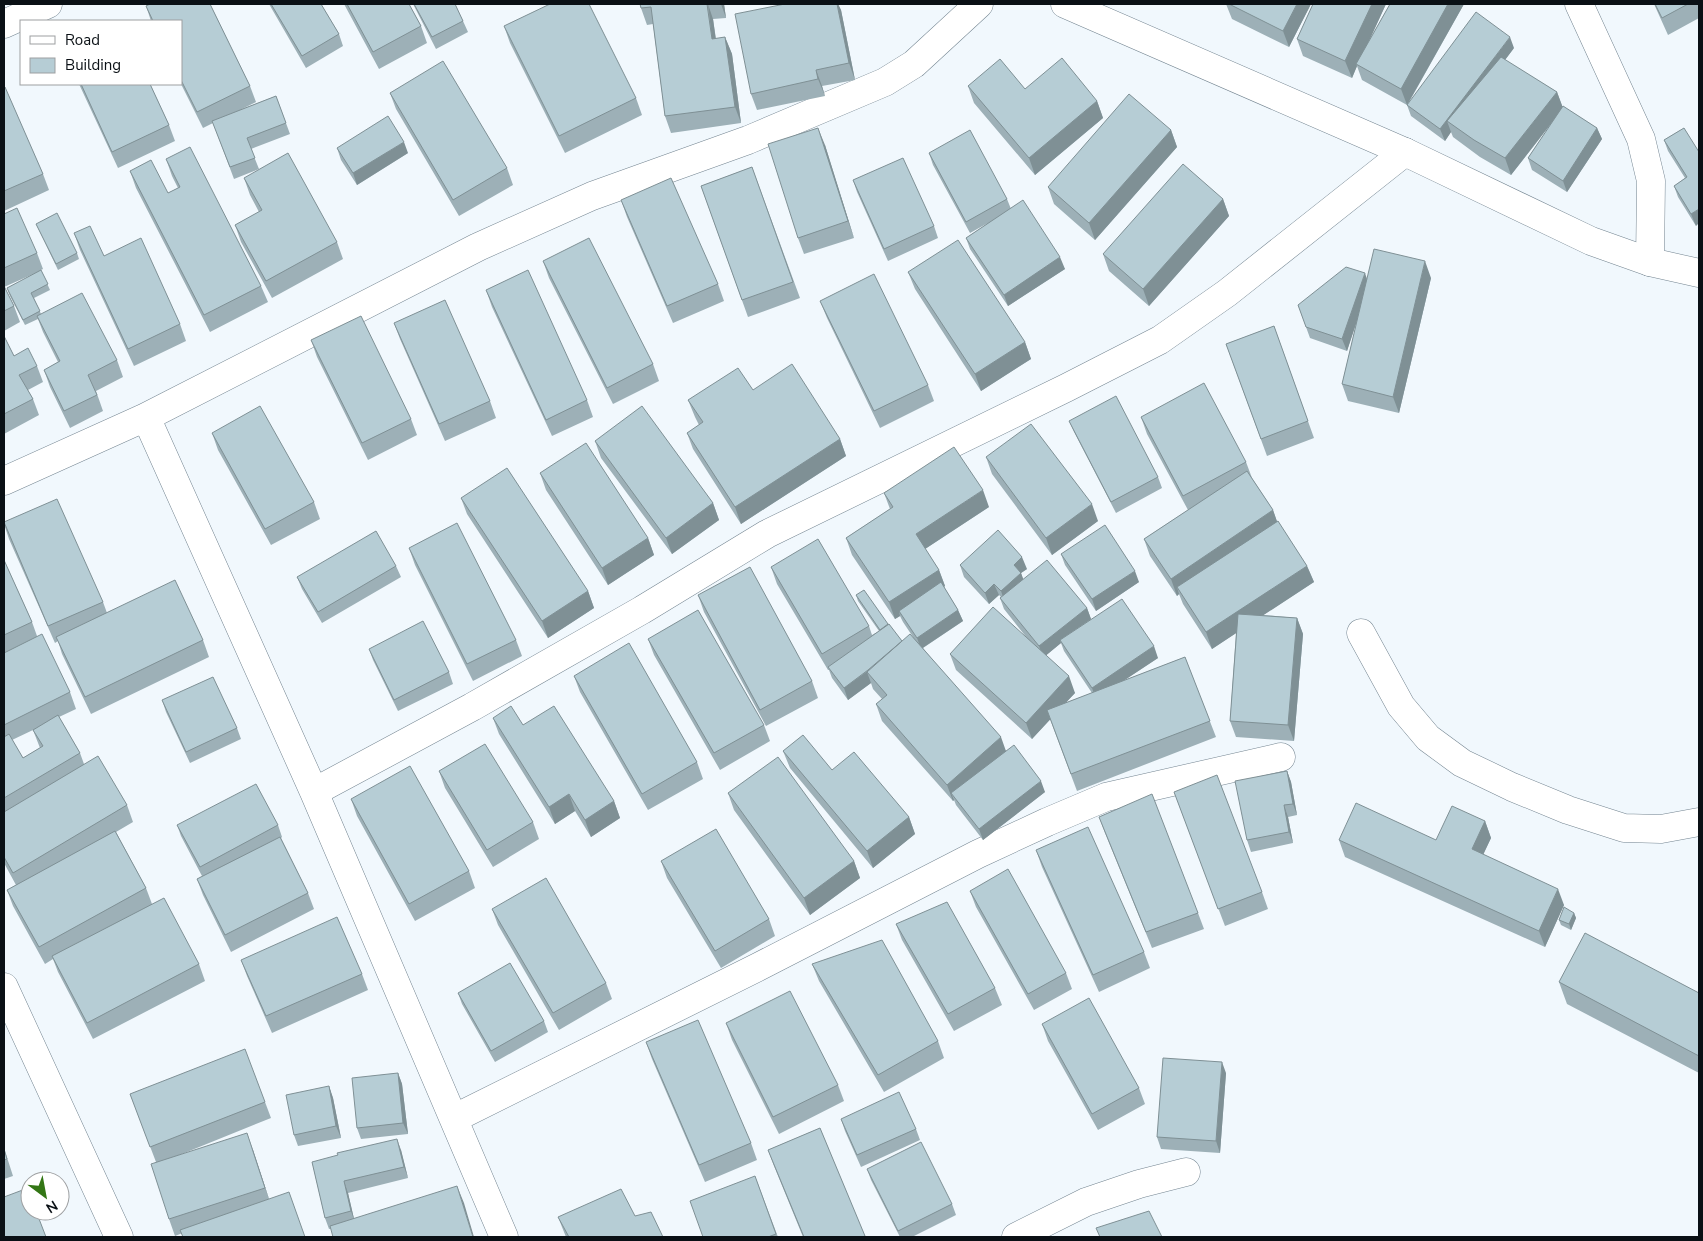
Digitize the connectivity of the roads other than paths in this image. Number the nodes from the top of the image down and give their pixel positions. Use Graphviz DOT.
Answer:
graph roads {
  1 [pos="48,4"];
  2 [pos="979,4"];
  3 [pos="1065,4"];
  4 [pos="1579,4"];
  5 [pos="4,24"];
  6 [pos="1405,152"];
  7 [pos="1650,262"];
  8 [pos="1699,273"];
  9 [pos="146,417"];
  10 [pos="4,481"];
  11 [pos="1361,633"];
  12 [pos="1281,757"];
  13 [pos="314,792"];
  14 [pos="1699,822"];
  15 [pos="4,987"];
  16 [pos="455,1118"];
  17 [pos="1186,1172"];
  18 [pos="119,1237"];
  19 [pos="504,1237"];
  20 [pos="1016,1237"];
  1 -- 5 [label="street"];
  2 -- 9 [label="street"];
  3 -- 6 [label="street"];
  4 -- 7 [label="street"];
  6 -- 7 [label="street"];
  6 -- 13 [label="street"];
  7 -- 8 [label="street"];
  9 -- 10 [label="street"];
  9 -- 13 [label="street"];
  11 -- 14 [label="street"];
  12 -- 16 [label="street"];
  13 -- 16 [label="street"];
  15 -- 18 [label="street"];
  16 -- 19 [label="street"];
  17 -- 20 [label="street"];
}
